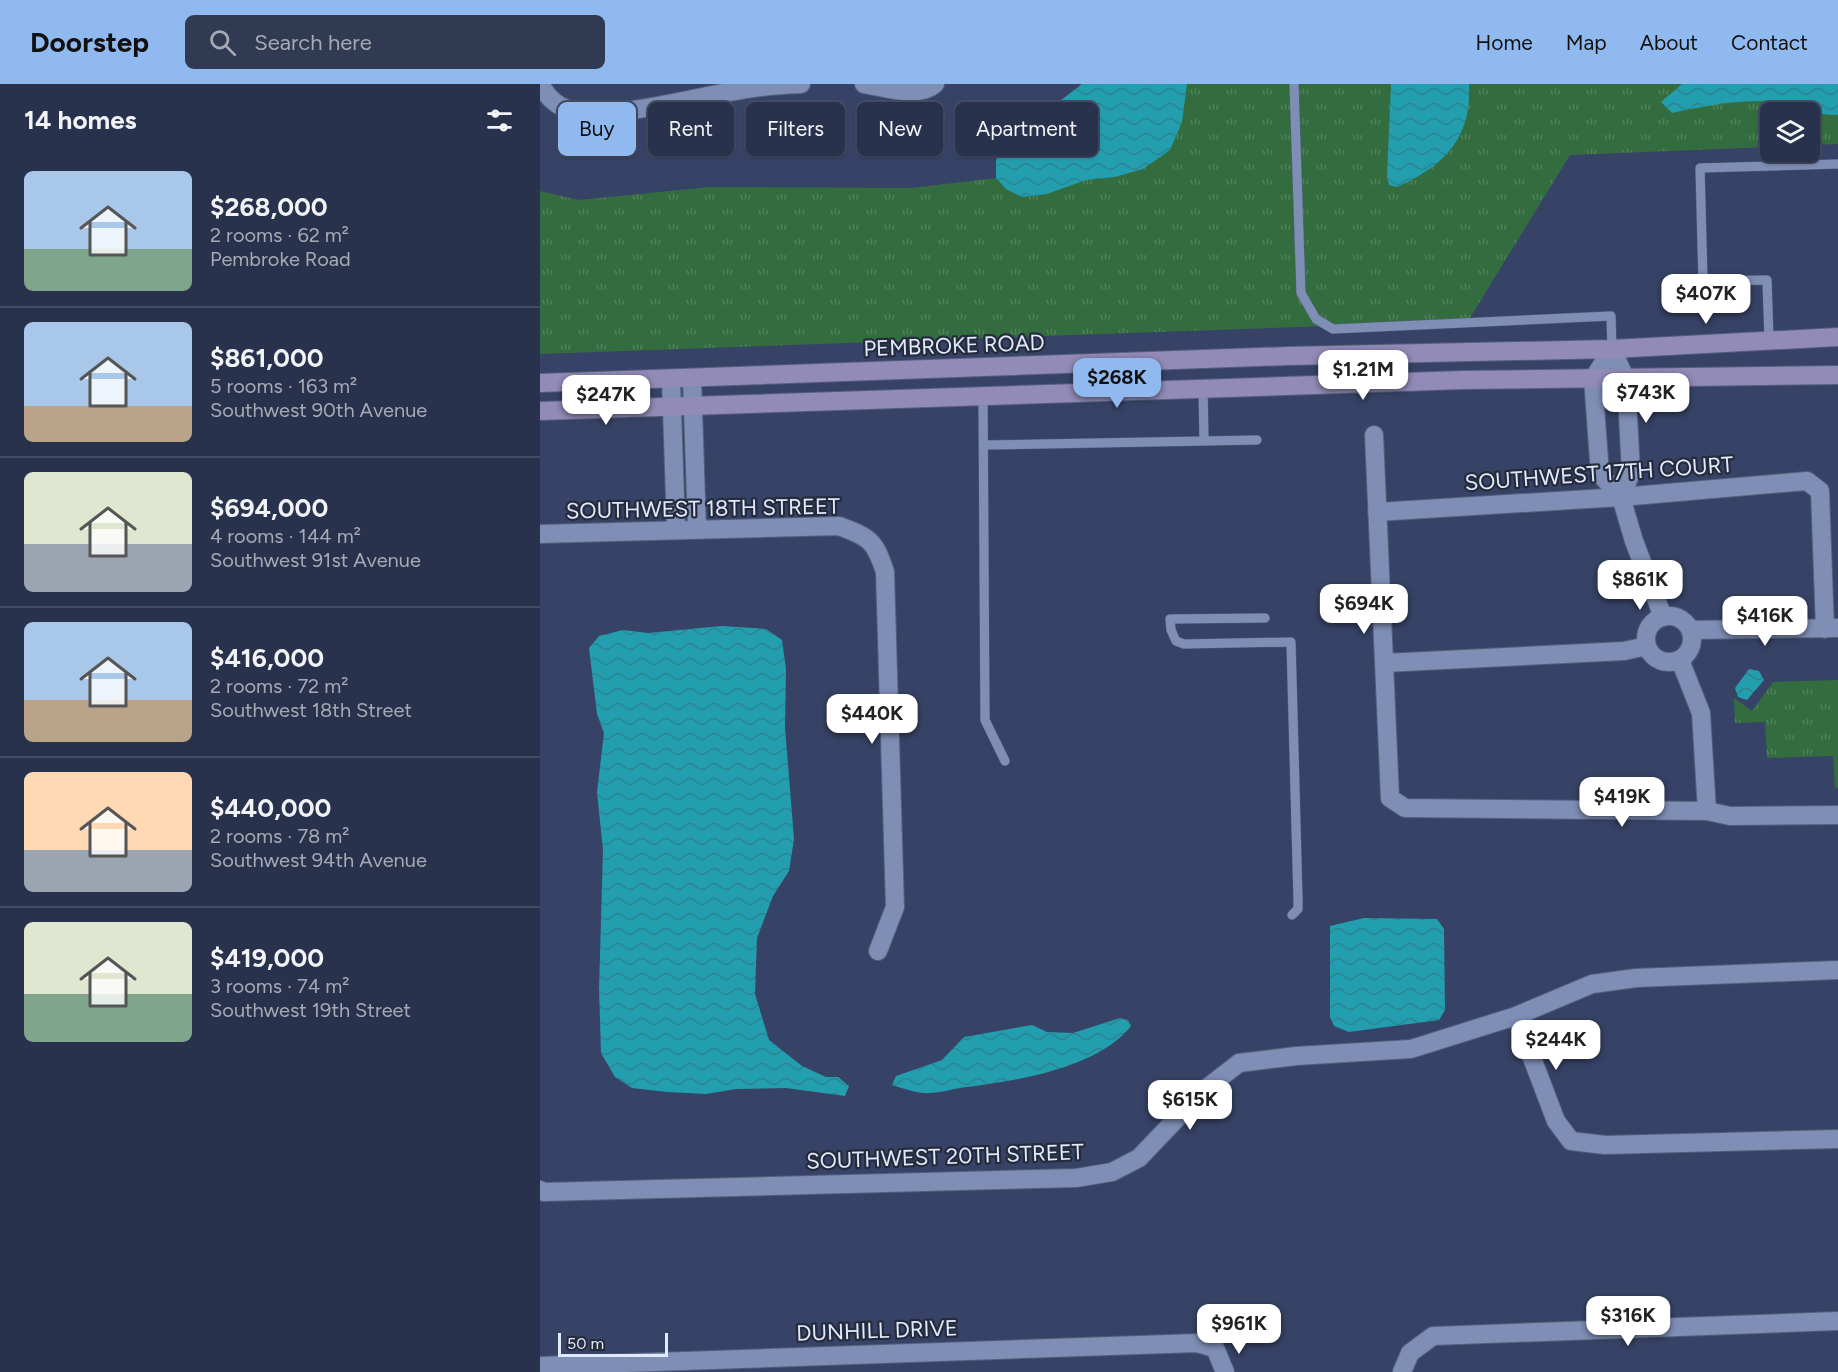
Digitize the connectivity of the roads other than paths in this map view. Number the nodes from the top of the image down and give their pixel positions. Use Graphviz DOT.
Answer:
graph roads {
  1 [pos="540,84"];
  2 [pos="801,84"];
  3 [pos="864,84"];
  4 [pos="934,84"];
  5 [pos="1294,84"];
  6 [pos="1838,164"];
  7 [pos="1838,337"];
  8 [pos="1769,340"];
  9 [pos="1612,349"];
  10 [pos="1202,360"];
  11 [pos="1838,375"];
  12 [pos="1625,378"];
  13 [pos="671,379"];
  14 [pos="692,379"];
  15 [pos="1593,379"];
  16 [pos="540,384"];
  17 [pos="1203,388"];
  18 [pos="983,395"];
  19 [pos="671,405"];
  20 [pos="694,405"];
  21 [pos="540,411"];
  22 [pos="1374,435"];
  23 [pos="1257,440"];
  24 [pos="1204,441"];
  25 [pos="984,445"];
  26 [pos="1621,497"];
  27 [pos="1377,513"];
  28 [pos="676,528"];
  29 [pos="697,528"];
  30 [pos="540,534"];
  31 [pos="1663,617"];
  32 [pos="1264,618"];
  33 [pos="1832,629"];
  34 [pos="1690,630"];
  35 [pos="1647,646"];
  36 [pos="1680,660"];
  37 [pos="1384,663"];
  38 [pos="1005,760"];
  39 [pos="1707,811"];
  40 [pos="1838,814"];
  41 [pos="1292,915"];
  42 [pos="878,951"];
  43 [pos="1838,970"];
  44 [pos="1515,1016"];
  45 [pos="1838,1139"];
  46 [pos="540,1190"];
  47 [pos="1838,1322"];
  48 [pos="540,1366"];
  49 [pos="1225,1372"];
  50 [pos="1402,1372"];
  1 -- 2 [label="street"];
  3 -- 4 [label="street"];
  5 -- 9 [label="lane"];
  6 -- 8 [label="lane"];
  7 -- 8 [label="main road, PEMBROKE ROAD"];
  8 -- 9 [label="main road, PEMBROKE ROAD"];
  9 -- 10 [label="main road, PEMBROKE ROAD"];
  9 -- 12 [label="street"];
  9 -- 15 [label="street"];
  10 -- 14 [label="main road, PEMBROKE ROAD"];
  10 -- 17 [label="main road"];
  11 -- 12 [label="main road"];
  12 -- 15 [label="main road"];
  12 -- 26 [label="street"];
  13 -- 14 [label="main road, PEMBROKE ROAD"];
  13 -- 16 [label="main road, PEMBROKE ROAD"];
  13 -- 19 [label="street"];
  14 -- 20 [label="street"];
  15 -- 17 [label="main road"];
  15 -- 26 [label="street"];
  17 -- 18 [label="main road"];
  17 -- 24 [label="lane"];
  18 -- 20 [label="main road"];
  18 -- 25 [label="lane"];
  19 -- 20 [label="main road"];
  19 -- 21 [label="main road"];
  19 -- 28 [label="street"];
  20 -- 29 [label="street"];
  22 -- 27 [label="street"];
  23 -- 24 [label="lane"];
  24 -- 25 [label="lane"];
  25 -- 38 [label="lane"];
  26 -- 27 [label="street, SOUTHWEST 17TH COURT"];
  26 -- 31 [label="street"];
  26 -- 33 [label="street, SOUTHWEST 17TH COURT"];
  27 -- 37 [label="street"];
  28 -- 29 [label="street, SOUTHWEST 18TH STREET"];
  28 -- 30 [label="street, SOUTHWEST 18TH STREET"];
  29 -- 42 [label="street, SOUTHWEST 18TH STREET"];
  31 -- 34 [label="street"];
  31 -- 35 [label="street"];
  32 -- 41 [label="lane"];
  33 -- 34 [label="street"];
  34 -- 36 [label="street"];
  35 -- 36 [label="street"];
  35 -- 37 [label="street"];
  36 -- 39 [label="street"];
  37 -- 39 [label="street"];
  39 -- 40 [label="street"];
  43 -- 44 [label="street, SOUTHWEST 20TH STREET"];
  44 -- 45 [label="street"];
  44 -- 46 [label="street, SOUTHWEST 20TH STREET"];
  47 -- 50 [label="street"];
  48 -- 49 [label="street, DUNHILL DRIVE"];
}
